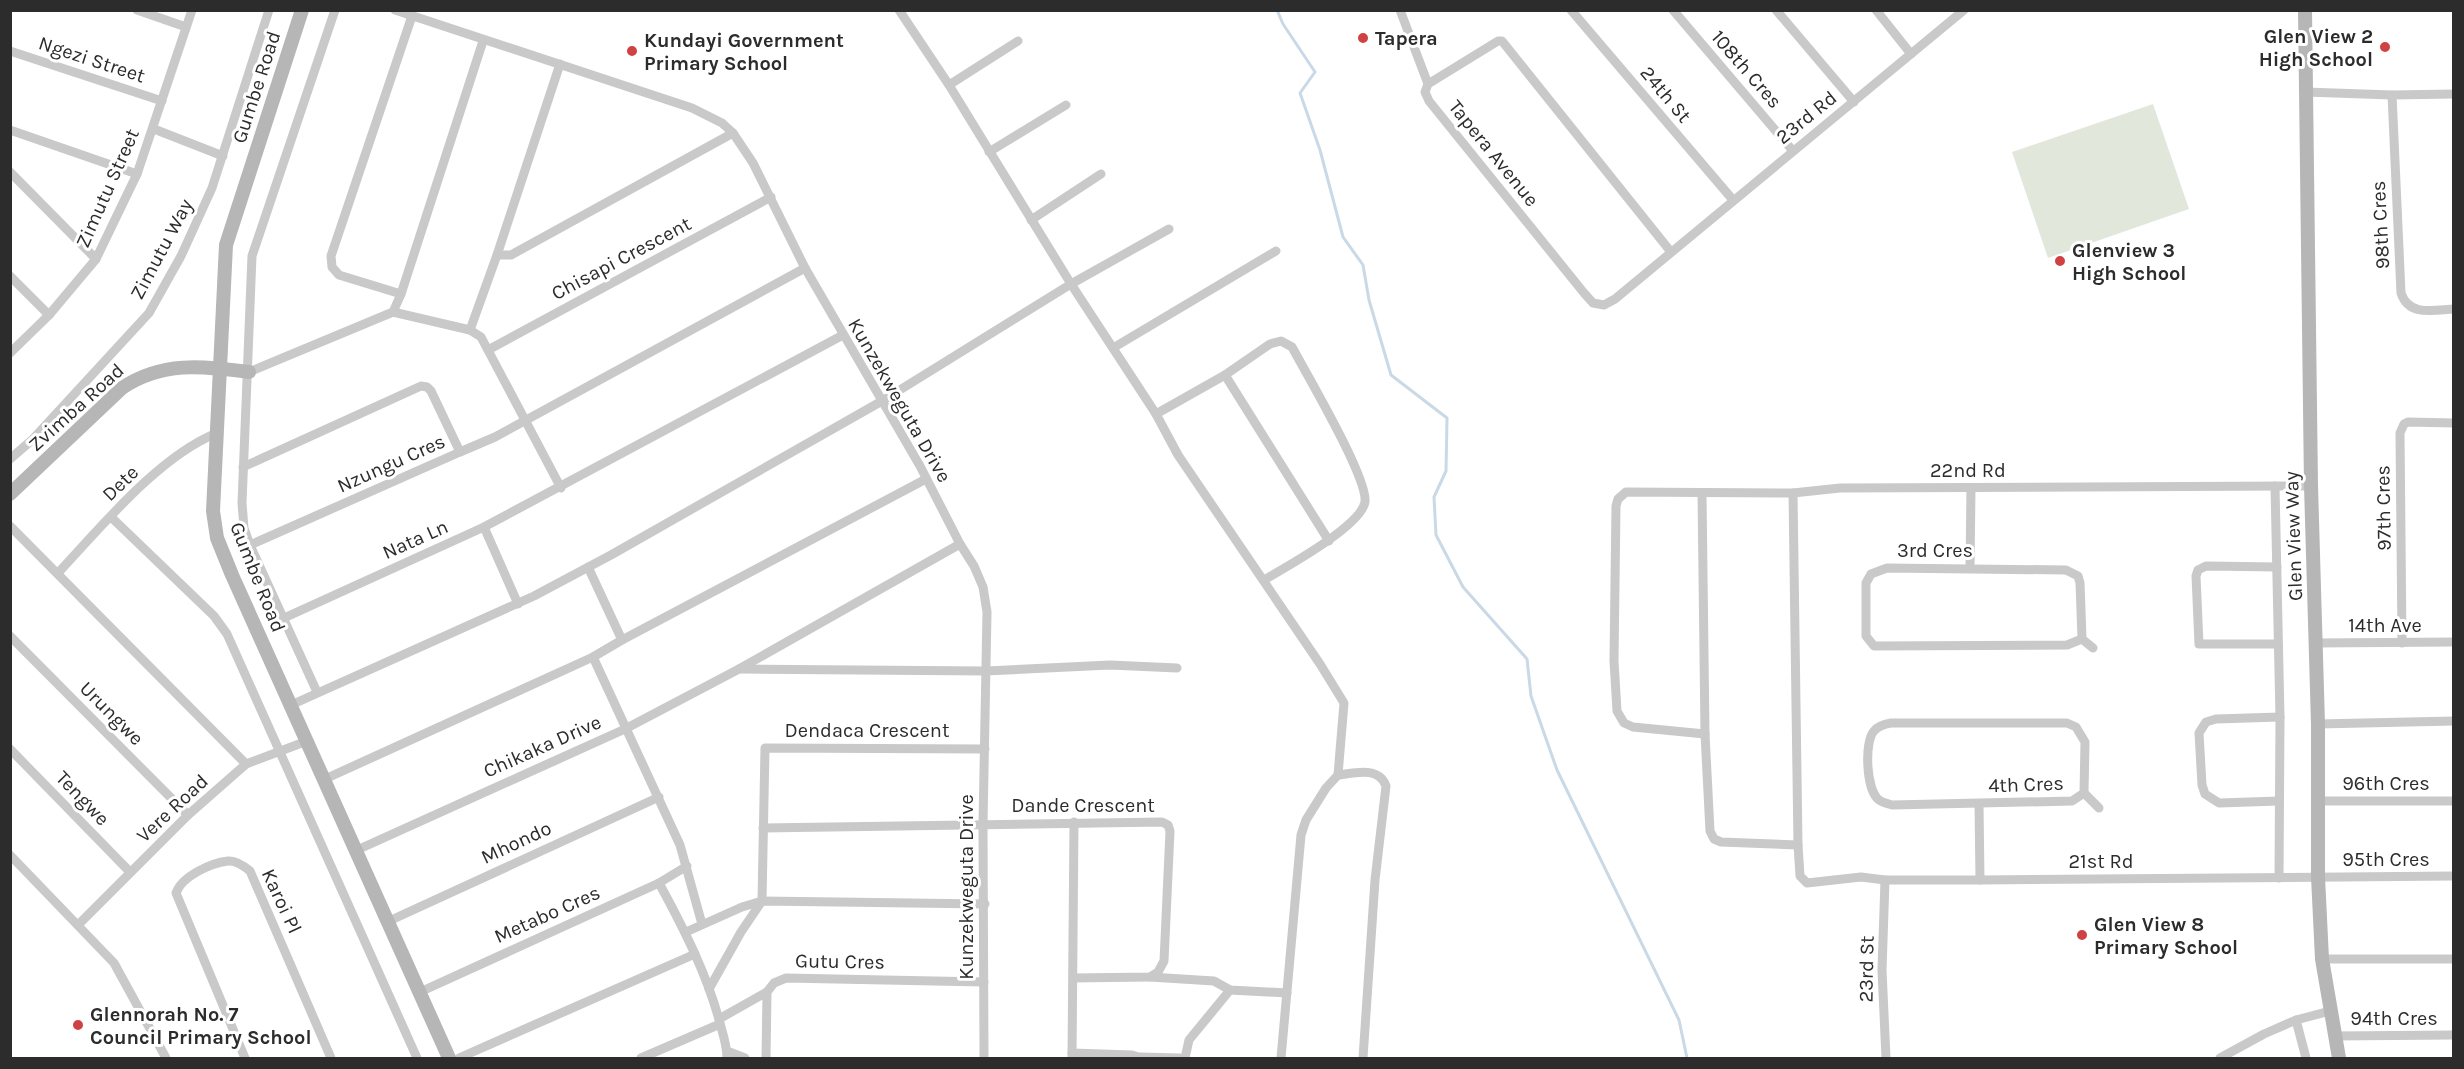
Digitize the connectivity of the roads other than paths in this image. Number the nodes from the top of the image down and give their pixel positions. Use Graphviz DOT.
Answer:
graph roads {
  1 [pos="137,10"];
  2 [pos="192,10"];
  3 [pos="270,10"];
  4 [pos="302,10"];
  5 [pos="335,10"];
  6 [pos="395,10"];
  7 [pos="899,10"];
  8 [pos="1400,10"];
  9 [pos="1571,10"];
  10 [pos="1673,10"];
  11 [pos="1776,10"];
  12 [pos="1876,10"];
  13 [pos="1964,10"];
  14 [pos="2305,10"];
  15 [pos="412,16"];
  16 [pos="186,27"];
  17 [pos="483,41"];
  18 [pos="1018,41"];
  19 [pos="10,51"];
  20 [pos="1911,54"];
  21 [pos="560,64"];
  22 [pos="1428,84"];
  23 [pos="949,85"];
  24 [pos="2305,92"];
  25 [pos="2454,94"];
  26 [pos="2392,95"];
  27 [pos="162,101"];
  28 [pos="1854,102"];
  29 [pos="1066,105"];
  30 [pos="154,129"];
  31 [pos="10,130"];
  32 [pos="733,133"];
  33 [pos="1793,151"];
  34 [pos="989,152"];
  35 [pos="223,156"];
  36 [pos="10,172"];
  37 [pos="137,174"];
  38 [pos="1101,174"];
  39 [pos="771,197"];
  40 [pos="1733,200"];
  41 [pos="1031,220"];
  42 [pos="1169,228"];
  43 [pos="1276,251"];
  44 [pos="1671,252"];
  45 [pos="497,255"];
  46 [pos="96,259"];
  47 [pos="805,268"];
  48 [pos="10,276"];
  49 [pos="1071,284"];
  50 [pos="402,294"];
  51 [pos="2454,309"];
  52 [pos="393,312"];
  53 [pos="49,315"];
  54 [pos="470,330"];
  55 [pos="843,335"];
  56 [pos="1113,348"];
  57 [pos="488,350"];
  58 [pos="10,353"];
  59 [pos="221,369"];
  60 [pos="249,372"];
  61 [pos="1225,375"];
  62 [pos="882,401"];
  63 [pos="1156,414"];
  64 [pos="524,419"];
  65 [pos="2454,423"];
  66 [pos="217,433"];
  67 [pos="460,453"];
  68 [pos="10,459"];
  69 [pos="243,466"];
  70 [pos="926,479"];
  71 [pos="2275,486"];
  72 [pos="2311,486"];
  73 [pos="561,488"];
  74 [pos="1971,488"];
  75 [pos="1702,493"];
  76 [pos="1793,493"];
  77 [pos="10,494"];
  78 [pos="111,517"];
  79 [pos="10,526"];
  80 [pos="484,527"];
  81 [pos="1329,541"];
  82 [pos="960,544"];
  83 [pos="250,545"];
  84 [pos="588,567"];
  85 [pos="2277,567"];
  86 [pos="1970,568"];
  87 [pos="58,573"];
  88 [pos="1264,580"];
  89 [pos="518,604"];
  90 [pos="284,618"];
  91 [pos="10,636"];
  92 [pos="2082,639"];
  93 [pos="622,640"];
  94 [pos="2454,642"];
  95 [pos="2316,643"];
  96 [pos="2278,644"];
  97 [pos="2402,644"];
  98 [pos="2093,648"];
  99 [pos="593,657"];
  100 [pos="1177,668"];
  101 [pos="738,669"];
  102 [pos="986,670"];
  103 [pos="317,692"];
  104 [pos="291,705"];
  105 [pos="2280,717"];
  106 [pos="2454,721"];
  107 [pos="2318,724"];
  108 [pos="625,729"];
  109 [pos="1705,734"];
  110 [pos="307,741"];
  111 [pos="985,748"];
  112 [pos="10,749"];
  113 [pos="281,752"];
  114 [pos="246,764"];
  115 [pos="1338,775"];
  116 [pos="325,779"];
  117 [pos="2084,793"];
  118 [pos="659,796"];
  119 [pos="2280,801"];
  120 [pos="2318,801"];
  121 [pos="2454,801"];
  122 [pos="1979,804"];
  123 [pos="2099,808"];
  124 [pos="188,815"];
  125 [pos="1074,822"];
  126 [pos="983,824"];
  127 [pos="763,828"];
  128 [pos="1798,845"];
  129 [pos="357,850"];
  130 [pos="10,855"];
  131 [pos="687,866"];
  132 [pos="130,872"];
  133 [pos="2454,876"];
  134 [pos="2318,877"];
  135 [pos="2279,878"];
  136 [pos="1886,880"];
  137 [pos="1980,880"];
  138 [pos="659,883"];
  139 [pos="762,901"];
  140 [pos="985,904"];
  141 [pos="389,921"];
  142 [pos="702,924"];
  143 [pos="78,925"];
  144 [pos="686,932"];
  145 [pos="695,954"];
  146 [pos="2322,959"];
  147 [pos="2454,959"];
  148 [pos="1150,977"];
  149 [pos="1074,978"];
  150 [pos="984,982"];
  151 [pos="709,989"];
  152 [pos="1230,990"];
  153 [pos="420,992"];
  154 [pos="767,992"];
  155 [pos="1287,993"];
  156 [pos="2330,1011"];
  157 [pos="2296,1020"];
  158 [pos="719,1021"];
  159 [pos="2454,1035"];
  160 [pos="2334,1036"];
  161 [pos="727,1055"];
  162 [pos="1072,1056"];
  163 [pos="1141,1058"];
  164 [pos="166,1059"];
  165 [pos="244,1059"];
  166 [pos="331,1059"];
  167 [pos="417,1059"];
  168 [pos="449,1059"];
  169 [pos="459,1059"];
  170 [pos="641,1059"];
  171 [pos="745,1059"];
  172 [pos="766,1059"];
  173 [pos="984,1059"];
  174 [pos="1180,1059"];
  175 [pos="1185,1059"];
  176 [pos="1281,1059"];
  177 [pos="1364,1059"];
  178 [pos="1886,1059"];
  179 [pos="2220,1059"];
  180 [pos="2306,1059"];
  181 [pos="2339,1059"];
  1 -- 16 [label="street"];
  2 -- 16 [label="street, Zimutu Street"];
  3 -- 35 [label="street, Zimutu Way"];
  4 -- 59 [label="street, Gumbe Road"];
  5 -- 60 [label="street"];
  6 -- 15 [label="street, Kunzekweguta Drive"];
  7 -- 23 [label="street"];
  8 -- 22 [label="street"];
  9 -- 40 [label="street, 24th St"];
  10 -- 33 [label="street, 108th Cres"];
  11 -- 28 [label="street"];
  12 -- 20 [label="street"];
  13 -- 20 [label="street, 23rd Rd"];
  14 -- 24 [label="street, Glen View Way"];
  15 -- 17 [label="street, Kunzekweguta Drive"];
  15 -- 50 [label="street"];
  16 -- 27 [label="street, Zimutu Street"];
  17 -- 21 [label="street, Kunzekweguta Drive"];
  17 -- 50 [label="street"];
  18 -- 23 [label="street"];
  19 -- 27 [label="street, Ngezi Street"];
  20 -- 28 [label="street, 23rd Rd"];
  21 -- 32 [label="street, Kunzekweguta Drive"];
  21 -- 45 [label="street"];
  22 -- 44 [label="street, Tapera Avenue"];
  22 -- 44 [label="street, Tapera Avenue"];
  23 -- 34 [label="street"];
  24 -- 26 [label="street"];
  24 -- 72 [label="street, Glen View Way"];
  25 -- 26 [label="street"];
  26 -- 51 [label="street, 98th Cres"];
  27 -- 30 [label="street, Zimutu Street"];
  28 -- 33 [label="street, 23rd Rd"];
  29 -- 34 [label="street"];
  30 -- 35 [label="street"];
  30 -- 37 [label="street, Zimutu Street"];
  31 -- 37 [label="street"];
  32 -- 39 [label="street, Kunzekweguta Drive"];
  32 -- 45 [label="street"];
  33 -- 40 [label="street, 23rd Rd"];
  34 -- 41 [label="street"];
  35 -- 68 [label="street, Zimutu Way"];
  36 -- 46 [label="street"];
  37 -- 46 [label="street, Zimutu Street"];
  38 -- 41 [label="street"];
  39 -- 47 [label="street, Kunzekweguta Drive"];
  39 -- 57 [label="street, Chisapi Crescent"];
  40 -- 44 [label="street, 23rd Rd"];
  41 -- 49 [label="street"];
  42 -- 49 [label="street"];
  43 -- 56 [label="street"];
  45 -- 54 [label="street"];
  46 -- 53 [label="street, Zimutu Street"];
  47 -- 55 [label="street, Kunzekweguta Drive"];
  47 -- 64 [label="street"];
  48 -- 53 [label="street"];
  49 -- 56 [label="street"];
  49 -- 62 [label="street"];
  50 -- 52 [label="street"];
  52 -- 54 [label="street"];
  52 -- 60 [label="street"];
  53 -- 58 [label="street, Zimutu Street"];
  54 -- 57 [label="street"];
  55 -- 62 [label="street, Kunzekweguta Drive"];
  55 -- 73 [label="street, Nata Ln"];
  56 -- 63 [label="street"];
  57 -- 64 [label="street"];
  59 -- 60 [label="street, Zvimba Road"];
  59 -- 66 [label="street, Gumbe Road"];
  59 -- 77 [label="street, Zvimba Road"];
  60 -- 69 [label="street"];
  61 -- 63 [label="street"];
  61 -- 81 [label="street"];
  61 -- 81 [label="street"];
  62 -- 70 [label="street, Kunzekweguta Drive"];
  62 -- 84 [label="street"];
  63 -- 88 [label="street"];
  64 -- 67 [label="street"];
  64 -- 73 [label="street"];
  65 -- 97 [label="street, 97th Cres"];
  66 -- 78 [label="street, Dete"];
  66 -- 104 [label="street, Gumbe Road"];
  67 -- 69 [label="street, Nzungu Cres"];
  67 -- 83 [label="street, Nzungu Cres"];
  69 -- 83 [label="street"];
  70 -- 82 [label="street, Kunzekweguta Drive"];
  70 -- 93 [label="street"];
  71 -- 72 [label="street, 22nd Rd"];
  71 -- 74 [label="street, 22nd Rd"];
  71 -- 85 [label="street"];
  72 -- 95 [label="street, Glen View Way"];
  73 -- 80 [label="street, Nata Ln"];
  74 -- 76 [label="street, 22nd Rd"];
  74 -- 86 [label="street"];
  75 -- 76 [label="street, 22nd Rd"];
  75 -- 109 [label="street"];
  75 -- 109 [label="street, 22nd Rd"];
  76 -- 128 [label="street, 21st Rd"];
  78 -- 87 [label="street, Dete"];
  78 -- 113 [label="street"];
  79 -- 87 [label="street"];
  80 -- 89 [label="street"];
  80 -- 90 [label="street, Nata Ln"];
  81 -- 88 [label="street"];
  82 -- 101 [label="street, Chikaka Drive"];
  82 -- 102 [label="street, Kunzekweguta Drive"];
  83 -- 90 [label="street"];
  84 -- 89 [label="street"];
  84 -- 93 [label="street"];
  85 -- 96 [label="street"];
  85 -- 96 [label="street"];
  86 -- 92 [label="street, 3rd Cres"];
  86 -- 92 [label="street, 3rd Cres"];
  87 -- 114 [label="street"];
  88 -- 115 [label="street"];
  89 -- 103 [label="street"];
  90 -- 103 [label="street"];
  91 -- 124 [label="street, Urungwe"];
  92 -- 98 [label="street"];
  93 -- 99 [label="street"];
  94 -- 97 [label="street, 14th Ave"];
  95 -- 97 [label="street, 14th Ave"];
  95 -- 107 [label="street, Glen View Way"];
  96 -- 105 [label="street"];
  99 -- 108 [label="street"];
  99 -- 116 [label="street"];
  100 -- 102 [label="street, Chikaka Drive"];
  101 -- 102 [label="street, Chikaka Drive"];
  101 -- 108 [label="street, Chikaka Drive"];
  102 -- 111 [label="street, Kunzekweguta Drive"];
  103 -- 104 [label="street"];
  104 -- 110 [label="street, Gumbe Road"];
  105 -- 119 [label="street"];
  105 -- 119 [label="street"];
  106 -- 107 [label="street"];
  107 -- 120 [label="street, Glen View Way"];
  108 -- 118 [label="street"];
  108 -- 129 [label="street, Chikaka Drive"];
  109 -- 128 [label="street"];
  110 -- 113 [label="street, Vere Road"];
  110 -- 116 [label="street, Gumbe Road"];
  111 -- 126 [label="street, Kunzekweguta Drive"];
  111 -- 127 [label="street, Dendaca Crescent"];
  112 -- 132 [label="street, Tengwe"];
  113 -- 114 [label="street, Vere Road"];
  113 -- 167 [label="street"];
  114 -- 124 [label="street, Vere Road"];
  115 -- 155 [label="street"];
  115 -- 177 [label="street"];
  116 -- 129 [label="street, Gumbe Road"];
  117 -- 122 [label="street, 4th Cres"];
  117 -- 122 [label="street, 4th Cres"];
  117 -- 123 [label="street"];
  118 -- 131 [label="street"];
  118 -- 141 [label="street, Mhondo"];
  119 -- 135 [label="street"];
  120 -- 121 [label="street, 96th Cres"];
  120 -- 134 [label="street, Glen View Way"];
  122 -- 137 [label="street"];
  124 -- 132 [label="street, Vere Road"];
  125 -- 126 [label="street, Dande Crescent"];
  125 -- 148 [label="street, Dande Crescent"];
  125 -- 149 [label="street"];
  126 -- 127 [label="street, Dande Crescent"];
  126 -- 140 [label="street, Kunzekweguta Drive"];
  127 -- 139 [label="street, Dendaca Crescent"];
  128 -- 136 [label="street, 21st Rd"];
  129 -- 141 [label="street, Gumbe Road"];
  130 -- 143 [label="street"];
  131 -- 138 [label="street, Metabo Cres"];
  131 -- 142 [label="street"];
  132 -- 143 [label="street, Vere Road"];
  133 -- 134 [label="street, 95th Cres"];
  134 -- 135 [label="street, 21st Rd"];
  134 -- 146 [label="street, Glen View Way"];
  135 -- 137 [label="street, 21st Rd"];
  136 -- 137 [label="street, 21st Rd"];
  136 -- 178 [label="street, 23rd St"];
  138 -- 144 [label="street"];
  138 -- 153 [label="street, Metabo Cres"];
  139 -- 140 [label="street"];
  139 -- 142 [label="street"];
  139 -- 151 [label="street"];
  140 -- 150 [label="street, Kunzekweguta Drive"];
  141 -- 153 [label="street, Gumbe Road"];
  142 -- 144 [label="street"];
  143 -- 164 [label="street"];
  144 -- 145 [label="street"];
  145 -- 151 [label="street"];
  145 -- 169 [label="street"];
  146 -- 147 [label="street"];
  146 -- 156 [label="street, Glen View Way"];
  148 -- 149 [label="street"];
  148 -- 152 [label="street"];
  149 -- 162 [label="street"];
  150 -- 154 [label="street, Gutu Cres"];
  150 -- 173 [label="street, Kunzekweguta Drive"];
  151 -- 158 [label="street"];
  152 -- 155 [label="street"];
  152 -- 175 [label="street"];
  153 -- 168 [label="street, Gumbe Road"];
  154 -- 158 [label="street, Gutu Cres"];
  154 -- 172 [label="street"];
  155 -- 176 [label="street"];
  156 -- 157 [label="street"];
  156 -- 160 [label="street, Glen View Way"];
  157 -- 179 [label="street"];
  157 -- 180 [label="street"];
  158 -- 161 [label="street"];
  158 -- 170 [label="street, Gutu Cres"];
  159 -- 160 [label="street, 94th Cres"];
  160 -- 181 [label="street, Glen View Way"];
  161 -- 171 [label="street"];
  162 -- 163 [label="street"];
  163 -- 174 [label="street"];
  165 -- 166 [label="street, Karoi Pl"];
}
